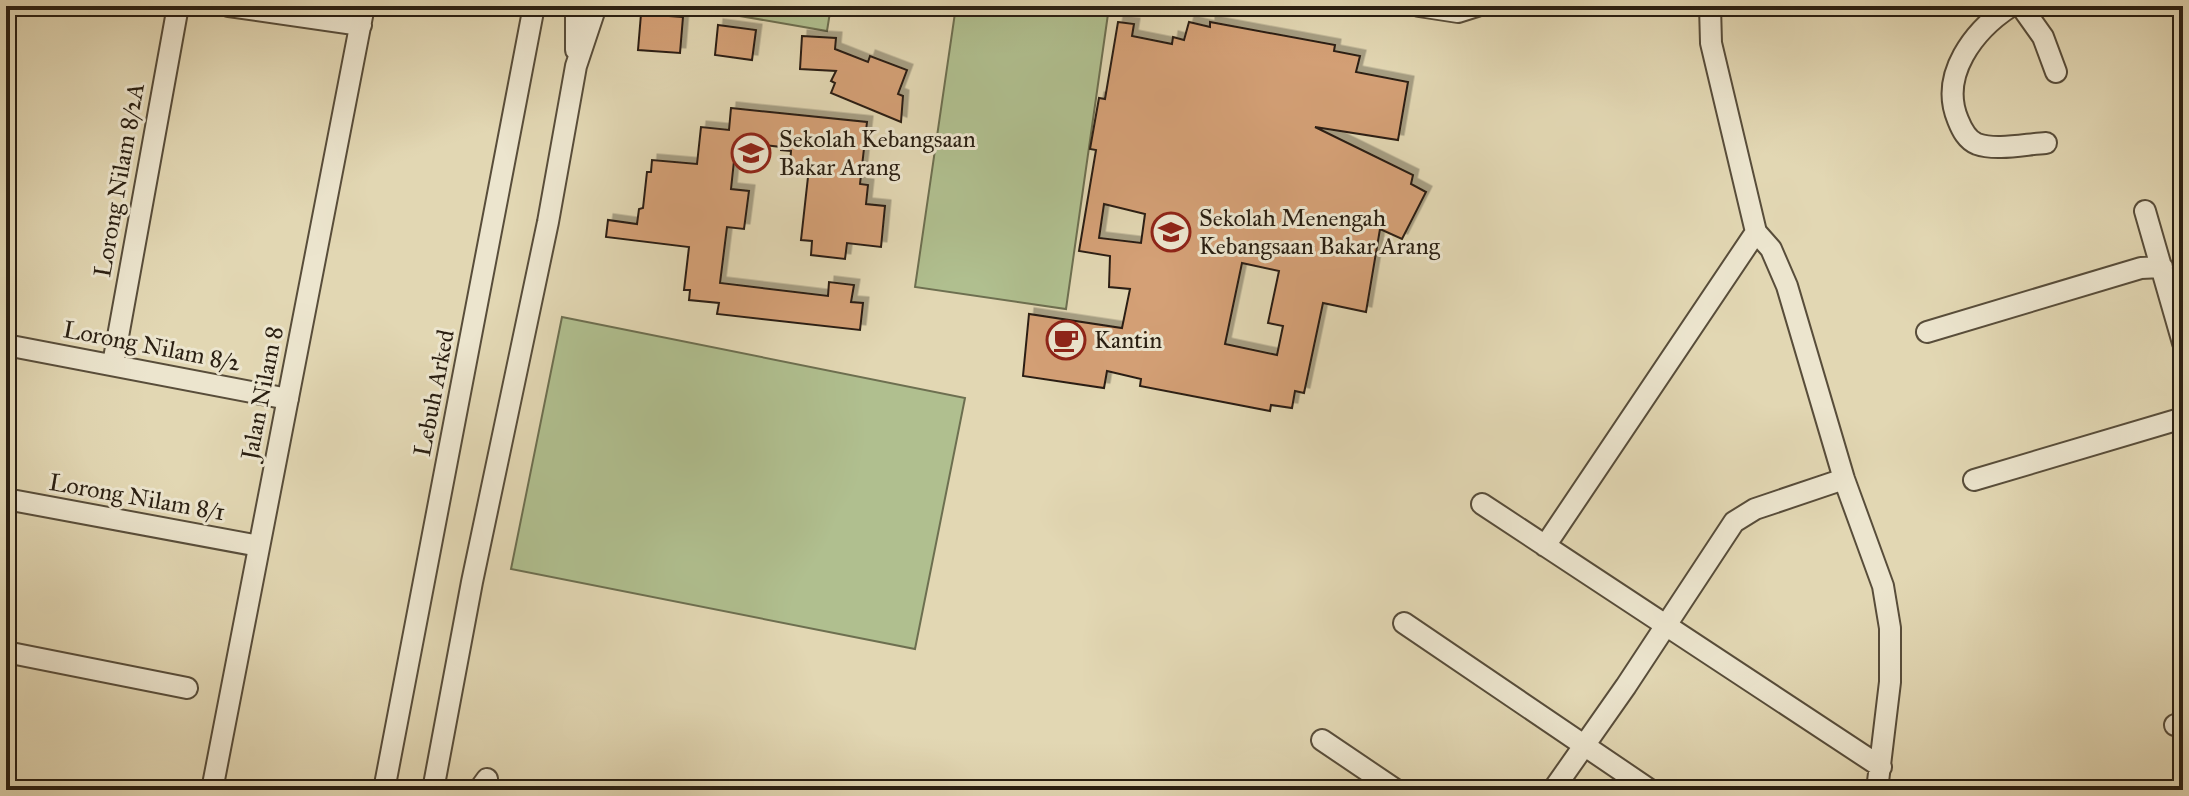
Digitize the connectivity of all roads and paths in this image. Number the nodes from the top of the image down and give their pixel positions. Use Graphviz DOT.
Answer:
graph roads {
  1 [pos="178,6"];
  2 [pos="229,6"];
  3 [pos="534,6"];
  4 [pos="576,6"];
  5 [pos="596,6"];
  6 [pos="1419,6"];
  7 [pos="1477,6"];
  8 [pos="1710,6"];
  9 [pos="2011,6"];
  10 [pos="2021,6"];
  11 [pos="362,16"];
  12 [pos="576,66"];
  13 [pos="2056,72"];
  14 [pos="2046,143"];
  15 [pos="2145,211"];
  16 [pos="1756,232"];
  17 [pos="2162,267"];
  18 [pos="1927,332"];
  19 [pos="2183,343"];
  20 [pos="6,345"];
  21 [pos="113,364"];
  22 [pos="288,399"];
  23 [pos="2183,418"];
  24 [pos="1844,479"];
  25 [pos="1974,480"];
  26 [pos="6,499"];
  27 [pos="1482,504"];
  28 [pos="259,546"];
  29 [pos="1545,546"];
  30 [pos="1404,623"];
  31 [pos="1666,625"];
  32 [pos="6,652"];
  33 [pos="187,688"];
  34 [pos="1322,740"];
  35 [pos="1584,745"];
  36 [pos="1881,767"];
  37 [pos="1386,787"];
  38 [pos="212,790"];
  39 [pos="384,790"];
  40 [pos="433,790"];
  41 [pos="1553,790"];
  42 [pos="1650,790"];
  43 [pos="1877,790"];
  1 -- 21 [label="street, Lorong Nilam 8/2A"];
  2 -- 11 [label="street"];
  3 -- 39 [label="street, Lebuh Arked"];
  4 -- 12 [label="street"];
  5 -- 12 [label="street"];
  6 -- 7 [label="street"];
  8 -- 16 [label="street"];
  9 -- 14 [label="street"];
  10 -- 13 [label="street"];
  11 -- 22 [label="street, Jalan Nilam 8"];
  12 -- 40 [label="street"];
  15 -- 17 [label="street"];
  16 -- 24 [label="street"];
  16 -- 29 [label="street"];
  17 -- 18 [label="street"];
  17 -- 19 [label="street"];
  20 -- 21 [label="street, Lorong Nilam 8/2"];
  21 -- 22 [label="street, Lorong Nilam 8/2"];
  22 -- 28 [label="street, Jalan Nilam 8"];
  23 -- 25 [label="street"];
  24 -- 31 [label="street"];
  24 -- 36 [label="street"];
  26 -- 28 [label="street, Lorong Nilam 8/1"];
  27 -- 29 [label="street"];
  28 -- 38 [label="street, Jalan Nilam 8"];
  29 -- 31 [label="street"];
  30 -- 35 [label="street"];
  31 -- 35 [label="street"];
  31 -- 36 [label="street"];
  32 -- 33 [label="street"];
  34 -- 37 [label="street"];
  35 -- 41 [label="street"];
  35 -- 42 [label="street"];
  36 -- 43 [label="street"];
}
